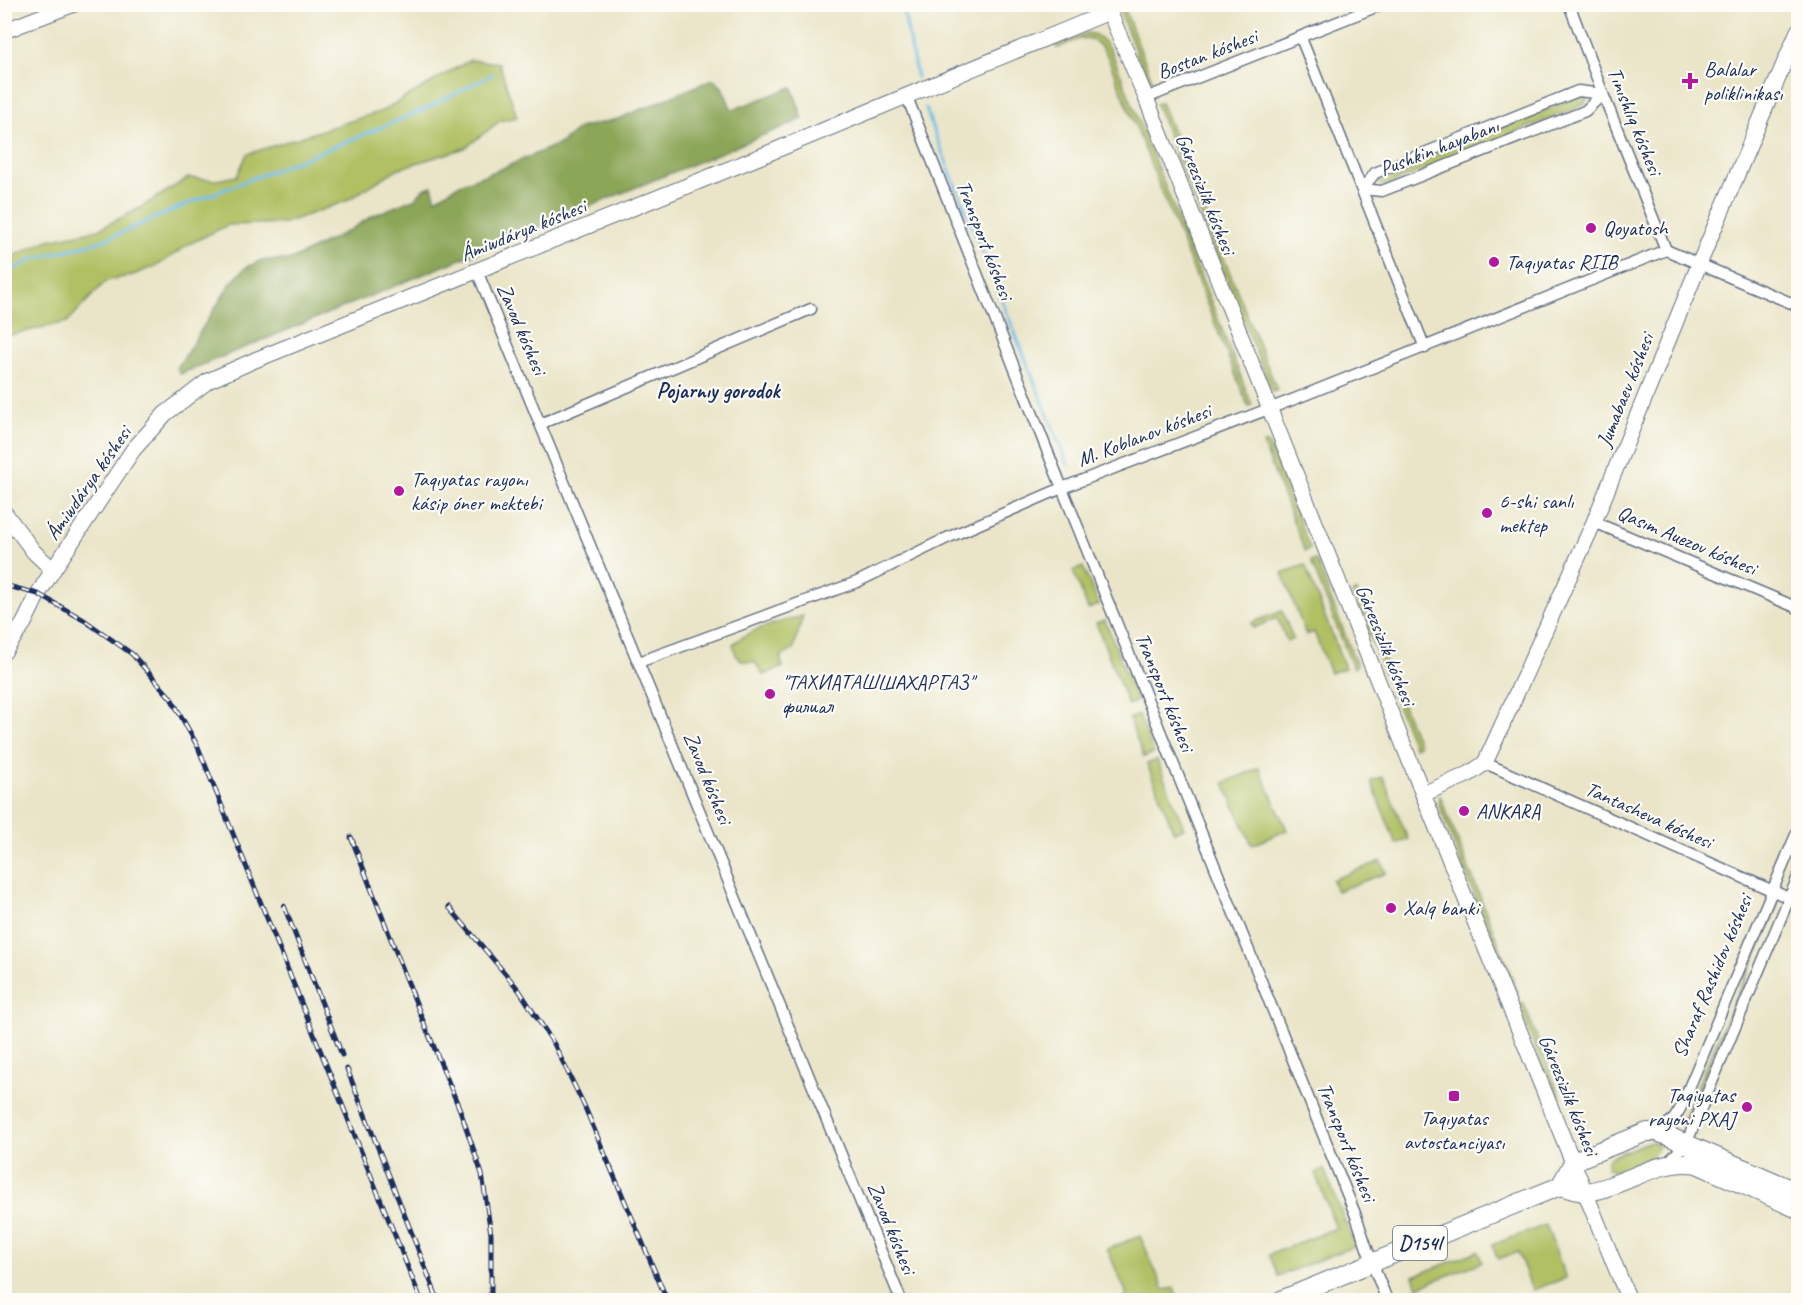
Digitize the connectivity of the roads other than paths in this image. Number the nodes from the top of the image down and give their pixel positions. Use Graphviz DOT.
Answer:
graph roads {
  1 [pos="74,4"];
  2 [pos="1383,4"];
  3 [pos="1569,4"];
  4 [pos="1107,8"];
  5 [pos="4,31"];
  6 [pos="1798,31"];
  7 [pos="1301,38"];
  8 [pos="1603,94"];
  9 [pos="908,97"];
  10 [pos="1146,98"];
  11 [pos="1362,189"];
  12 [pos="1666,250"];
  13 [pos="1700,264"];
  14 [pos="477,271"];
  15 [pos="1798,306"];
  16 [pos="811,309"];
  17 [pos="1425,348"];
  18 [pos="1269,409"];
  19 [pos="540,424"];
  20 [pos="1062,488"];
  21 [pos="4,512"];
  22 [pos="1594,522"];
  23 [pos="53,570"];
  24 [pos="1798,608"];
  25 [pos="4,652"];
  26 [pos="639,662"];
  27 [pos="1485,764"];
  28 [pos="1423,794"];
  29 [pos="1798,830"];
  30 [pos="1798,877"];
  31 [pos="1773,891"];
  32 [pos="1794,900"];
  33 [pos="1657,1132"];
  34 [pos="1695,1153"];
  35 [pos="1574,1161"];
  36 [pos="1560,1186"];
  37 [pos="1798,1192"];
  38 [pos="1586,1193"];
  39 [pos="1798,1209"];
  40 [pos="1372,1263"];
  41 [pos="901,1300"];
  42 [pos="1281,1300"];
  43 [pos="1387,1300"];
  44 [pos="1629,1300"];
  1 -- 5 [label="street"];
  2 -- 7 [label="street, Bostan kóshesi"];
  3 -- 8 [label="street, Tınıshlıq kóshesi"];
  4 -- 9 [label="street, Ámiwdárya kóshesi"];
  4 -- 10 [label="street, Gárezsizlik kóshesi"];
  6 -- 13 [label="street, Jumabaev kóshesi"];
  7 -- 10 [label="street, Bostan kóshesi"];
  7 -- 11 [label="street"];
  8 -- 11 [label="street, Pushkin hayabanı"];
  8 -- 11 [label="street, Pushkin hayabanı"];
  8 -- 12 [label="street, Tınıshlıq kóshesi"];
  9 -- 14 [label="street, Ámiwdárya kóshesi"];
  9 -- 20 [label="street, Transport kóshesi"];
  10 -- 18 [label="street, Gárezsizlik kóshesi"];
  11 -- 17 [label="street"];
  12 -- 13 [label="street"];
  12 -- 17 [label="street, M. Koblanov kóshesi"];
  13 -- 15 [label="street"];
  13 -- 22 [label="street, Jumabaev kóshesi"];
  14 -- 19 [label="street, Zavod kóshesi"];
  14 -- 23 [label="street, Ámiwdárya kóshesi"];
  16 -- 19 [label="street"];
  17 -- 18 [label="street, M. Koblanov kóshesi"];
  18 -- 20 [label="street, M. Koblanov kóshesi"];
  18 -- 28 [label="street, Gárezsizlik kóshesi"];
  19 -- 26 [label="street, Zavod kóshesi"];
  20 -- 26 [label="street, M. Koblanov kóshesi"];
  20 -- 40 [label="street, Transport kóshesi"];
  21 -- 23 [label="street"];
  22 -- 24 [label="street, Qasım Auezov kóshesi"];
  22 -- 27 [label="street, Jumabaev kóshesi"];
  23 -- 25 [label="street, Ámiwdárya kóshesi"];
  26 -- 41 [label="street, Zavod kóshesi"];
  27 -- 28 [label="street"];
  27 -- 31 [label="street, Tantasheva kóshesi"];
  28 -- 35 [label="street, Gárezsizlik kóshesi"];
  29 -- 31 [label="street, Sharaf Rashidov kóshesi"];
  30 -- 32 [label="street, Sharaf Rashidov kóshesi"];
  31 -- 32 [label="street, Tantasheva kóshesi"];
  31 -- 33 [label="street, Sharaf Rashidov kóshesi"];
  32 -- 34 [label="street, Sharaf Rashidov kóshesi"];
  33 -- 34 [label="main road"];
  33 -- 35 [label="main road"];
  34 -- 37 [label="main road"];
  34 -- 38 [label="main road"];
  34 -- 39 [label="main road"];
  35 -- 36 [label="main road"];
  35 -- 38 [label="street, Gárezsizlik kóshesi"];
  36 -- 38 [label="main road"];
  36 -- 40 [label="main road, D154l"];
  38 -- 44 [label="street, Gárezsizlik kóshesi"];
  40 -- 42 [label="main road, D154l"];
  40 -- 43 [label="street, Transport kóshesi"];
}
